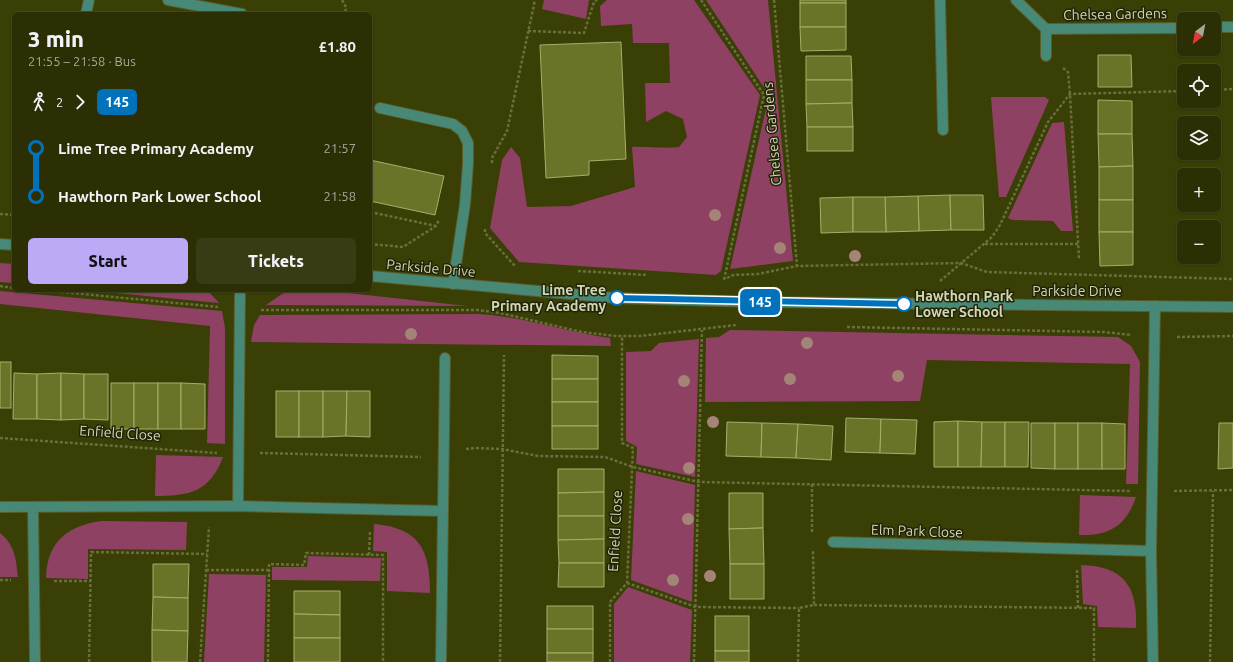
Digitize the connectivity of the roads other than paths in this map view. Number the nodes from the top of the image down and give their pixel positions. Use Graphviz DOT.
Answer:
graph roads {
  1 [pos="89,0"];
  2 [pos="168,0"];
  3 [pos="940,0"];
  4 [pos="1016,0"];
  5 [pos="86,12"];
  6 [pos="231,12"];
  7 [pos="1221,27"];
  8 [pos="1233,27"];
  9 [pos="1177,28"];
  10 [pos="1046,29"];
  11 [pos="1046,56"];
  12 [pos="380,108"];
  13 [pos="943,130"];
  14 [pos="0,244"];
  15 [pos="12,245"];
  16 [pos="372,276"];
  17 [pos="453,284"];
  18 [pos="240,292"];
  19 [pos="1155,306"];
  20 [pos="1233,307"];
  21 [pos="445,358"];
  22 [pos="238,506"];
  23 [pos="0,507"];
  24 [pos="33,508"];
  25 [pos="443,511"];
  26 [pos="833,542"];
  27 [pos="1151,552"];
  28 [pos="34,662"];
  29 [pos="441,662"];
  30 [pos="1153,662"];
  1 -- 5 [label="street"];
  2 -- 6 [label="street"];
  3 -- 13 [label="street"];
  4 -- 10 [label="street, Chelsea Gardens"];
  7 -- 8 [label="street"];
  9 -- 10 [label="street, Chelsea Gardens"];
  10 -- 11 [label="street, Chelsea Gardens"];
  12 -- 17 [label="street"];
  14 -- 15 [label="street"];
  16 -- 17 [label="street, Parkside Drive"];
  17 -- 19 [label="street, Parkside Drive"];
  18 -- 22 [label="street"];
  19 -- 20 [label="street, Parkside Drive"];
  19 -- 27 [label="street"];
  21 -- 25 [label="street"];
  22 -- 24 [label="street"];
  22 -- 25 [label="street"];
  23 -- 24 [label="street"];
  24 -- 28 [label="street"];
  25 -- 29 [label="street"];
  26 -- 27 [label="street, Elm Park Close"];
  27 -- 30 [label="street"];
}
